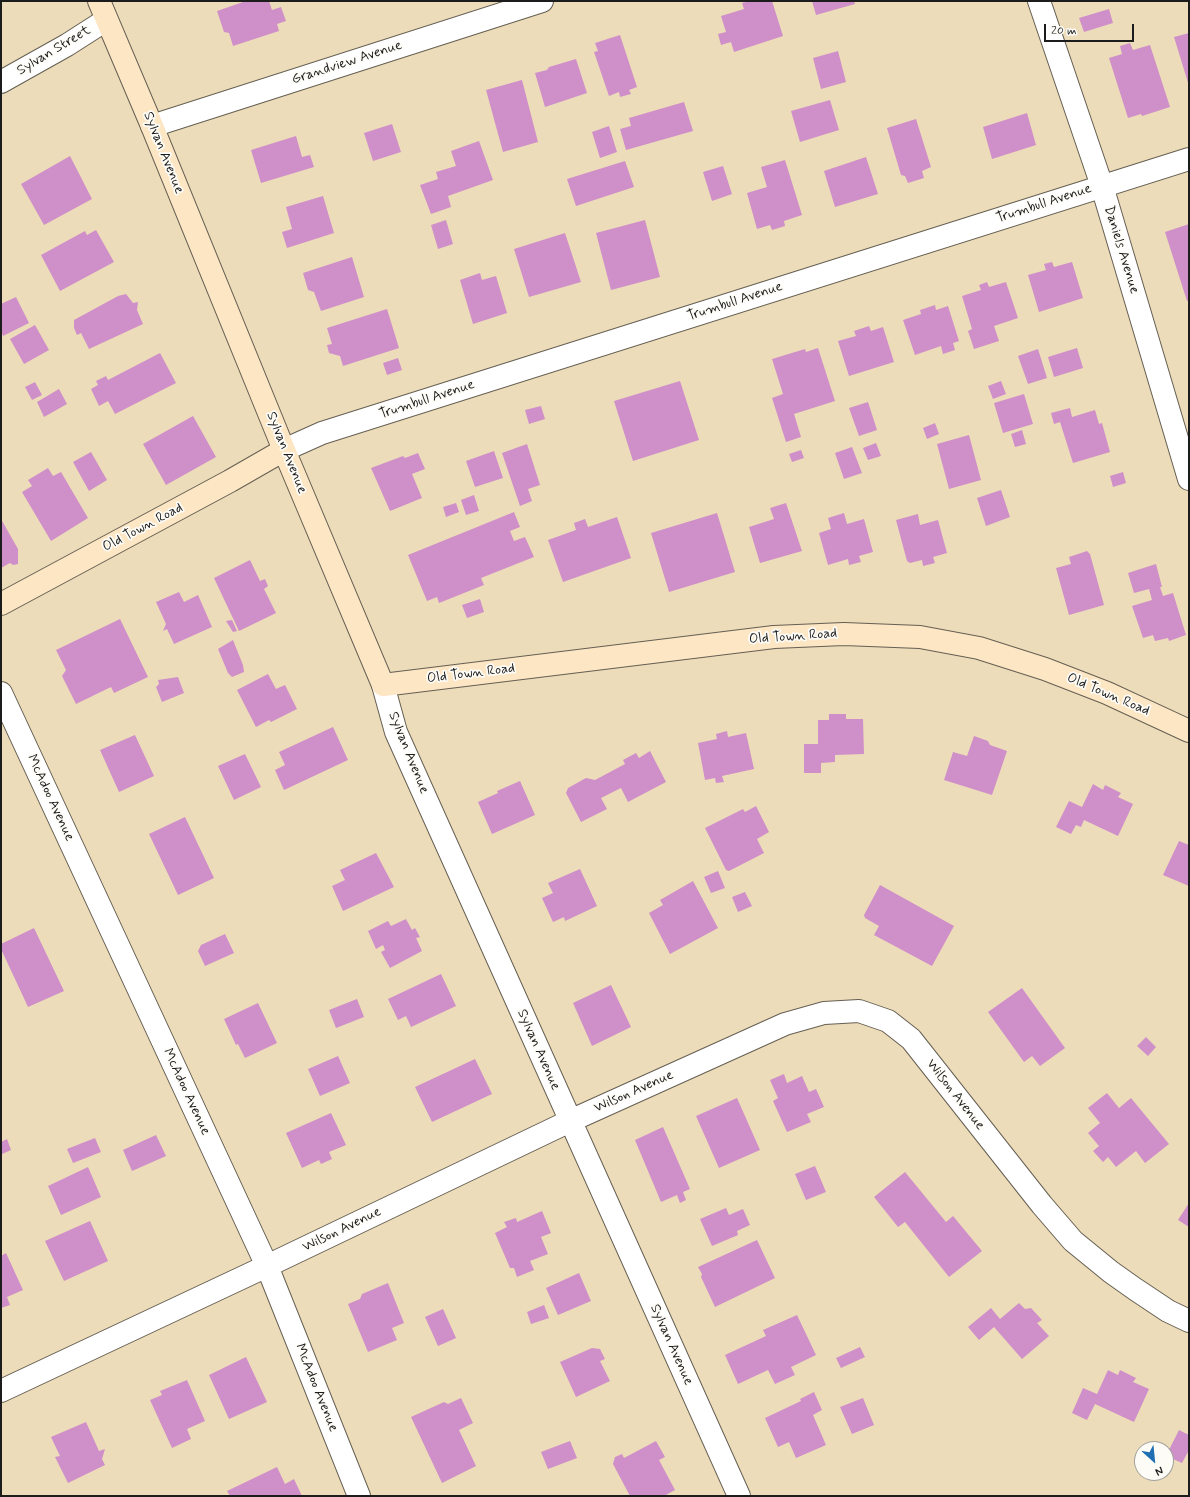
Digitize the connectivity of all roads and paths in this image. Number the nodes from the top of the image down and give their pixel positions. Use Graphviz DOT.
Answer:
graph roads {
  1 [pos="542,1"];
  2 [pos="1039,1"];
  3 [pos="102,11"];
  4 [pos="1,82"];
  5 [pos="152,126"];
  6 [pos="1189,159"];
  7 [pos="1102,186"];
  8 [pos="284,450"];
  9 [pos="1189,479"];
  10 [pos="1,604"];
  11 [pos="383,685"];
  12 [pos="1,693"];
  13 [pos="1189,731"];
  14 [pos="570,1121"];
  15 [pos="267,1266"];
  16 [pos="1189,1321"];
  17 [pos="1,1392"];
  18 [pos="358,1496"];
  19 [pos="739,1496"];
  1 -- 5 [label="street, Grandview Avenue"];
  2 -- 7 [label="street, Daniels Avenue"];
  3 -- 4 [label="street, Sylvan Street"];
  3 -- 5 [label="main road, Sylvan Avenue"];
  5 -- 8 [label="main road, Sylvan Avenue"];
  6 -- 7 [label="street, Trumbull Avenue"];
  7 -- 8 [label="street, Trumbull Avenue"];
  7 -- 9 [label="street, Daniels Avenue"];
  8 -- 10 [label="main road, Old Town Road"];
  8 -- 11 [label="main road, Sylvan Avenue"];
  11 -- 13 [label="main road, Old Town Road"];
  11 -- 14 [label="street, Sylvan Avenue"];
  12 -- 15 [label="street, McAdoo Avenue"];
  14 -- 15 [label="street, Wilson Avenue"];
  14 -- 16 [label="street, Wilson Avenue"];
  14 -- 19 [label="street, Sylvan Avenue"];
  15 -- 17 [label="street, Wilson Avenue"];
  15 -- 18 [label="street, McAdoo Avenue"];
}
